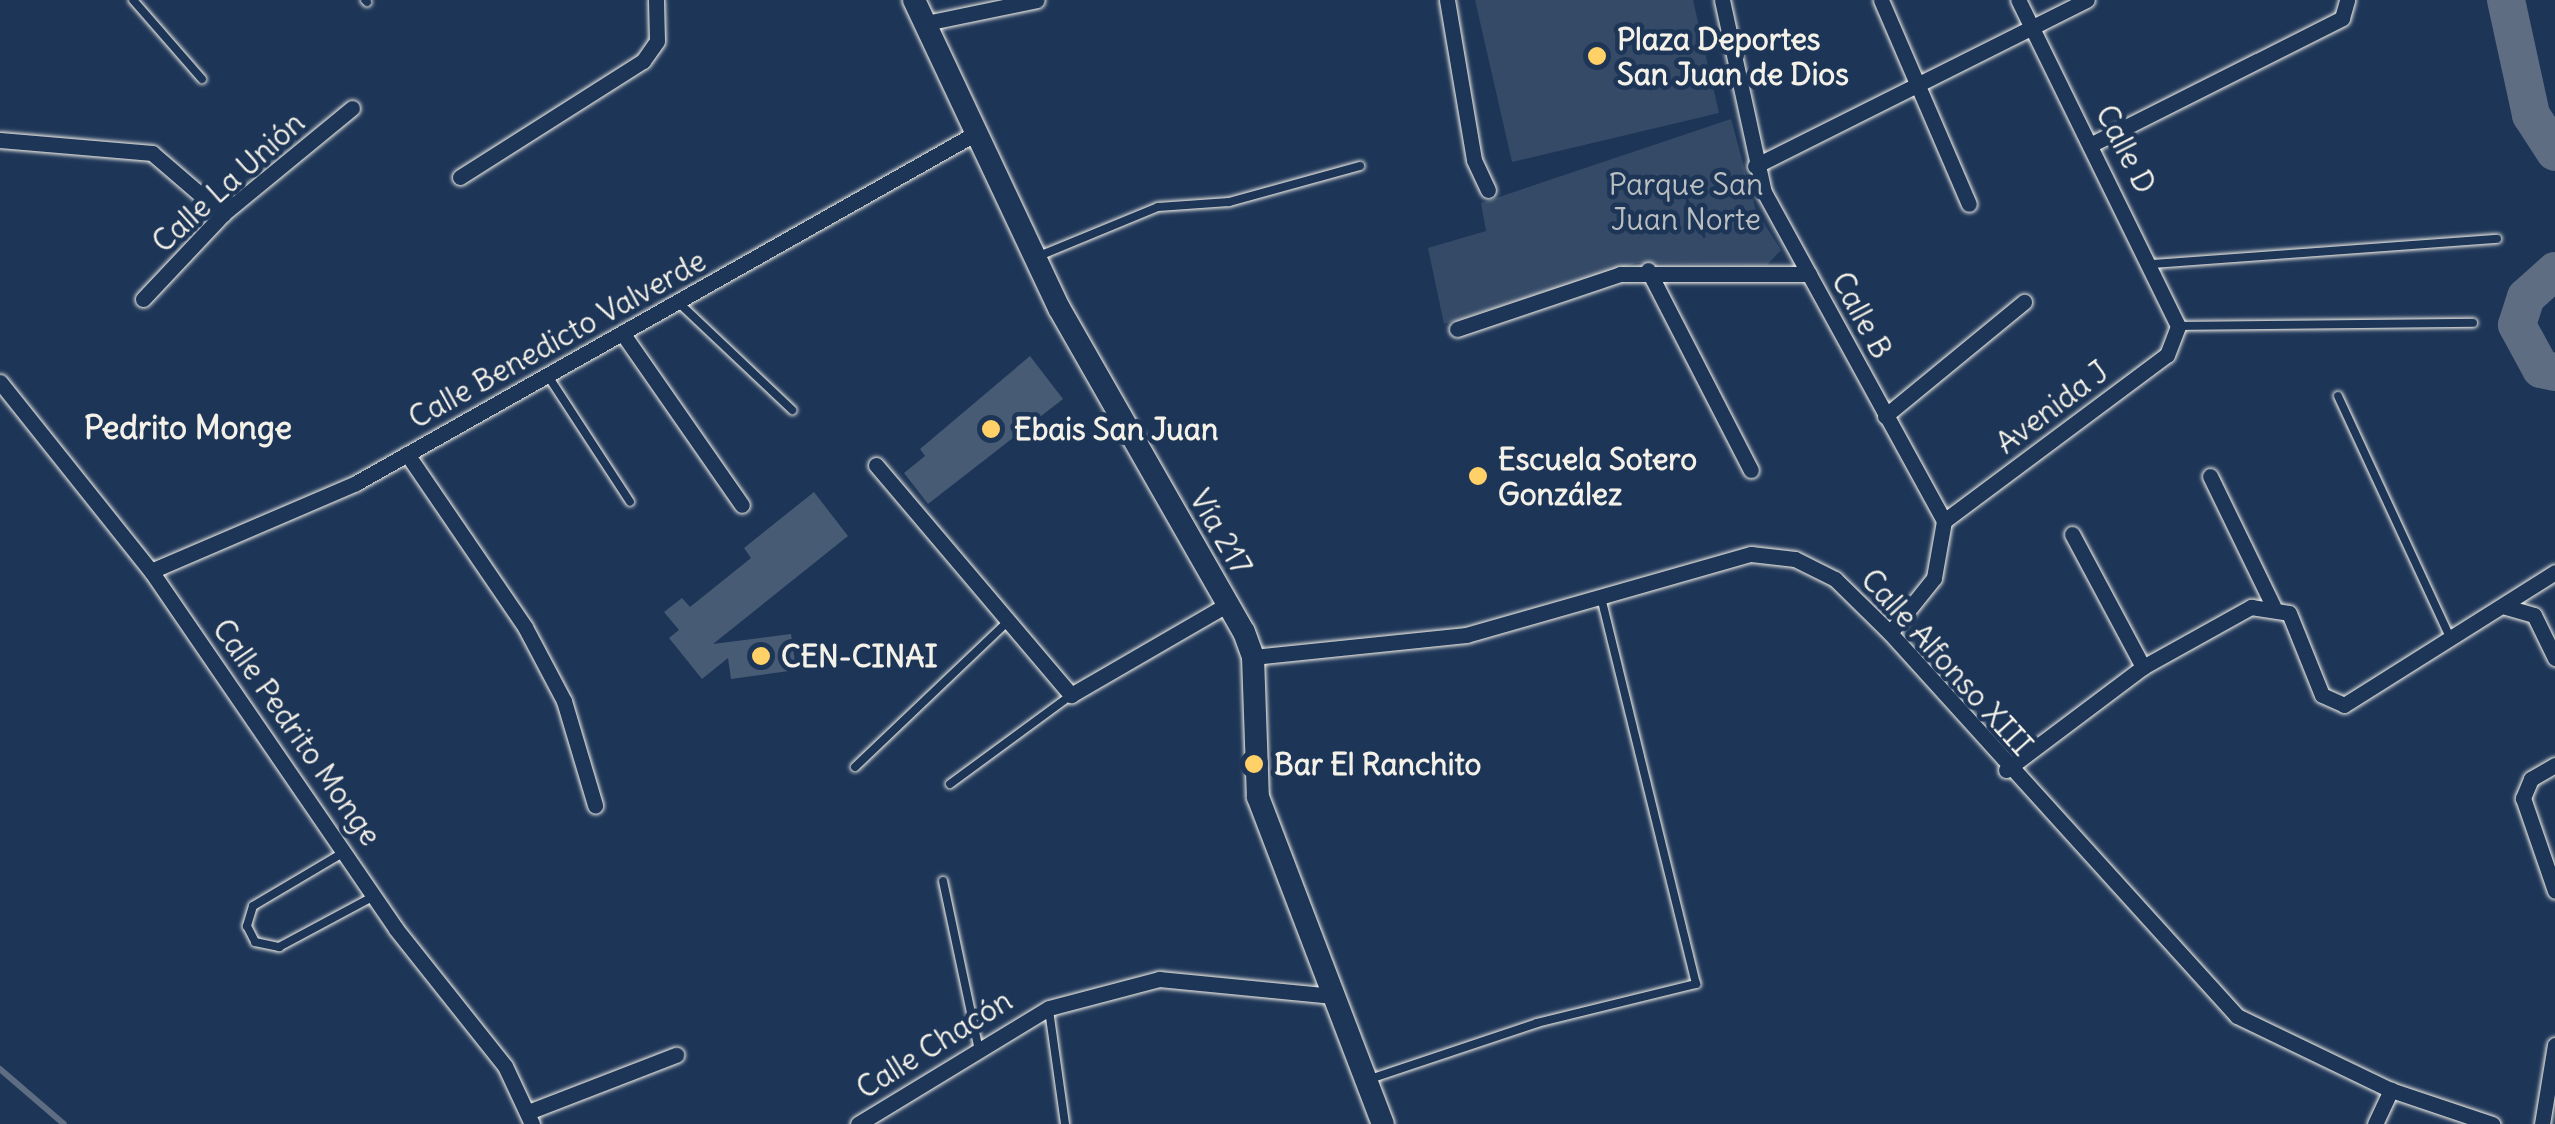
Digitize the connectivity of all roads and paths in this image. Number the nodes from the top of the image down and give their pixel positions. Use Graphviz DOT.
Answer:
graph roads {
  1 [pos="134,0"];
  2 [pos="656,0"];
  3 [pos="914,0"];
  4 [pos="1036,0"];
  5 [pos="1447,0"];
  6 [pos="1722,0"];
  7 [pos="1881,0"];
  8 [pos="2018,0"];
  9 [pos="2087,0"];
  10 [pos="2346,0"];
  11 [pos="926,22"];
  12 [pos="2034,28"];
  13 [pos="202,79"];
  14 [pos="1917,90"];
  15 [pos="352,108"];
  16 [pos="978,132"];
  17 [pos="0,140"];
  18 [pos="2092,144"];
  19 [pos="1360,166"];
  20 [pos="1755,166"];
  21 [pos="460,177"];
  22 [pos="1488,190"];
  23 [pos="1969,204"];
  24 [pos="223,214"];
  25 [pos="2496,239"];
  26 [pos="1035,258"];
  27 [pos="2153,264"];
  28 [pos="1648,270"];
  29 [pos="1809,274"];
  30 [pos="143,299"];
  31 [pos="2024,302"];
  32 [pos="679,304"];
  33 [pos="2473,323"];
  34 [pos="2178,326"];
  35 [pos="1457,329"];
  36 [pos="623,334"];
  37 [pos="548,376"];
  38 [pos="0,382"];
  39 [pos="2338,396"];
  40 [pos="792,410"];
  41 [pos="1886,416"];
  42 [pos="407,454"];
  43 [pos="876,465"];
  44 [pos="1751,470"];
  45 [pos="2210,476"];
  46 [pos="630,502"];
  47 [pos="742,505"];
  48 [pos="1944,522"];
  49 [pos="2072,534"];
  50 [pos="150,571"];
  51 [pos="2555,572"];
  52 [pos="1600,597"];
  53 [pos="1228,604"];
  54 [pos="2273,606"];
  55 [pos="2506,607"];
  56 [pos="1006,623"];
  57 [pos="1890,634"];
  58 [pos="2450,636"];
  59 [pos="1253,657"];
  60 [pos="2555,658"];
  61 [pos="2142,668"];
  62 [pos="1072,695"];
  63 [pos="2555,765"];
  64 [pos="856,767"];
  65 [pos="2006,770"];
  66 [pos="950,784"];
  67 [pos="595,804"];
  68 [pos="349,849"];
  69 [pos="943,881"];
  70 [pos="2555,891"];
  71 [pos="374,896"];
  72 [pos="1333,996"];
  73 [pos="1048,1008"];
  74 [pos="2555,1045"];
  75 [pos="978,1046"];
  76 [pos="676,1055"];
  77 [pos="1366,1080"];
  78 [pos="2391,1090"];
  79 [pos="530,1118"];
  80 [pos="858,1124"];
  81 [pos="1066,1124"];
  82 [pos="1383,1124"];
  83 [pos="2375,1124"];
  84 [pos="2492,1124"];
  85 [pos="2542,1124"];
  1 -- 13 [label="lane"];
  2 -- 21 [label="street"];
  3 -- 11 [label="main road, Vía 217"];
  4 -- 11 [label="street"];
  5 -- 22 [label="street"];
  6 -- 20 [label="street, Calle B"];
  7 -- 14 [label="street"];
  8 -- 12 [label="street, Calle D"];
  9 -- 12 [label="street"];
  10 -- 18 [label="street"];
  11 -- 16 [label="main road, Vía 217"];
  12 -- 14 [label="street"];
  12 -- 18 [label="street, Calle D"];
  14 -- 20 [label="street"];
  14 -- 23 [label="street"];
  15 -- 24 [label="street, Calle La Unión"];
  16 -- 26 [label="main road, Vía 217"];
  16 -- 32 [label="street, Calle Benedicto Valverde"];
  17 -- 24 [label="street"];
  18 -- 27 [label="street, Calle D"];
  19 -- 26 [label="lane"];
  20 -- 29 [label="street, Calle B"];
  24 -- 30 [label="street, Calle La Unión"];
  25 -- 27 [label="lane"];
  26 -- 53 [label="main road, Vía 217"];
  27 -- 34 [label="street, Calle D"];
  28 -- 29 [label="street"];
  28 -- 35 [label="street"];
  28 -- 44 [label="street"];
  29 -- 41 [label="street, Calle B"];
  31 -- 41 [label="street"];
  32 -- 36 [label="street, Calle Benedicto Valverde"];
  32 -- 40 [label="lane"];
  33 -- 34 [label="lane"];
  34 -- 48 [label="street, Avenida J"];
  36 -- 37 [label="street, Calle Benedicto Valverde"];
  36 -- 47 [label="street"];
  37 -- 42 [label="street, Calle Benedicto Valverde"];
  37 -- 46 [label="lane"];
  38 -- 50 [label="street, Calle Pedrito Monge"];
  39 -- 58 [label="lane"];
  41 -- 48 [label="street, Calle B"];
  42 -- 50 [label="street, Calle Benedicto Valverde"];
  42 -- 67 [label="street"];
  43 -- 56 [label="street"];
  45 -- 54 [label="street"];
  48 -- 57 [label="street"];
  49 -- 61 [label="street"];
  50 -- 68 [label="street, Calle Pedrito Monge"];
  51 -- 55 [label="street"];
  52 -- 57 [label="street, Calle Alfonso XIII"];
  52 -- 59 [label="street, Calle Alfonso XIII"];
  52 -- 77 [label="lane"];
  53 -- 59 [label="main road, Vía 217"];
  53 -- 62 [label="street"];
  54 -- 58 [label="street"];
  54 -- 61 [label="street"];
  55 -- 58 [label="street"];
  55 -- 60 [label="street"];
  56 -- 62 [label="street"];
  56 -- 64 [label="lane"];
  57 -- 65 [label="street, Calle Alfonso XIII"];
  59 -- 72 [label="main road, Vía 217"];
  61 -- 65 [label="street"];
  62 -- 66 [label="lane"];
  63 -- 70 [label="street"];
  65 -- 78 [label="street, Calle Alfonso XIII"];
  68 -- 71 [label="street, Calle Pedrito Monge"];
  68 -- 71 [label="lane"];
  69 -- 75 [label="lane"];
  71 -- 79 [label="street, Calle Pedrito Monge"];
  72 -- 73 [label="street, Calle Chacón"];
  72 -- 77 [label="main road, Vía 217"];
  73 -- 75 [label="street, Calle Chacón"];
  73 -- 81 [label="lane"];
  74 -- 85 [label="street"];
  75 -- 80 [label="street, Calle Chacón"];
  76 -- 79 [label="street"];
  77 -- 82 [label="main road, Vía 217"];
  78 -- 83 [label="street"];
  78 -- 84 [label="street, Calle Alfonso XIII"];
}
